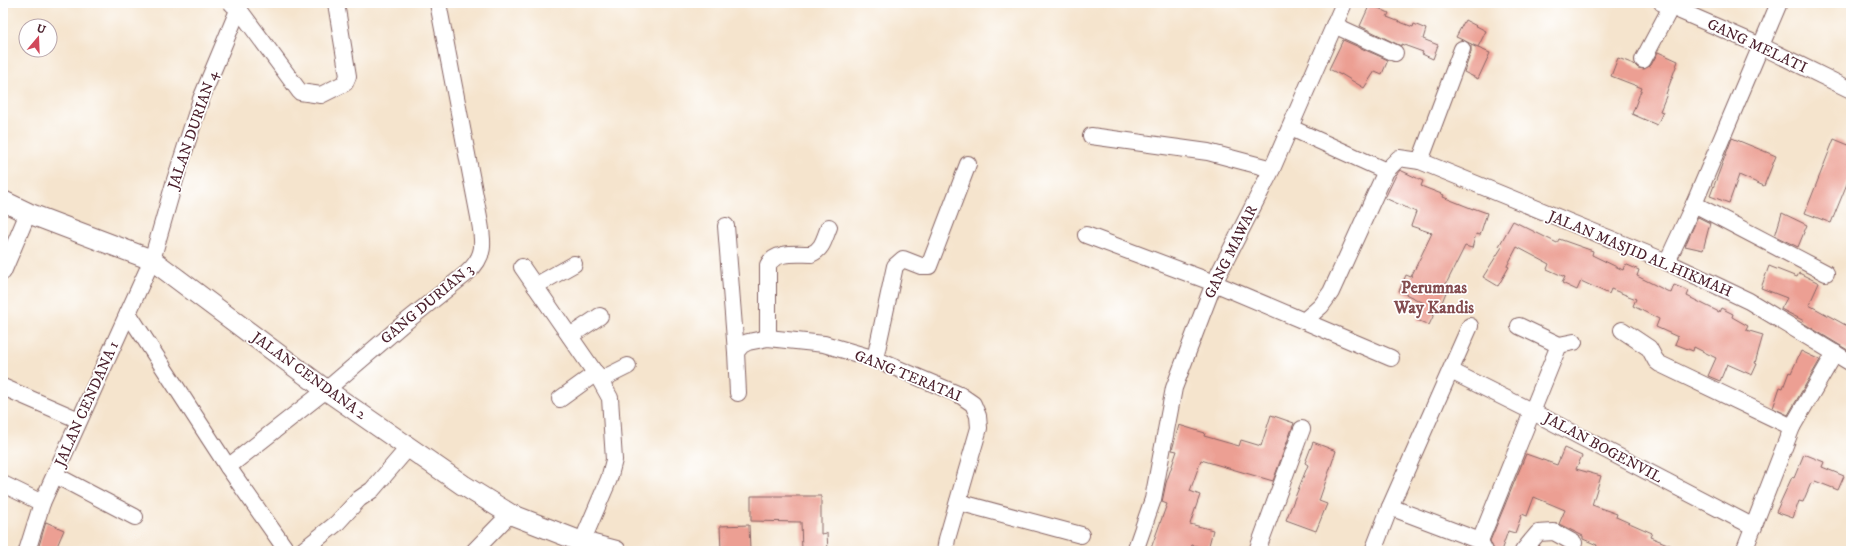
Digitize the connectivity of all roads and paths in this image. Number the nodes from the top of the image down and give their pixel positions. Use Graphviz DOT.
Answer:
graph roads {
  1 [pos="336,3"];
  2 [pos="438,3"];
  3 [pos="1344,3"];
  4 [pos="1778,3"];
  5 [pos="237,5"];
  6 [pos="1666,5"];
  7 [pos="1334,25"];
  8 [pos="1761,46"];
  9 [pos="1462,49"];
  10 [pos="1395,53"];
  11 [pos="1643,60"];
  12 [pos="1851,90"];
  13 [pos="1291,128"];
  14 [pos="1091,136"];
  15 [pos="1420,161"];
  16 [pos="968,164"];
  17 [pos="1272,169"];
  18 [pos="1386,171"];
  19 [pos="3,201"];
  20 [pos="1694,204"];
  21 [pos="28,213"];
  22 [pos="726,226"];
  23 [pos="829,227"];
  24 [pos="1086,234"];
  25 [pos="152,260"];
  26 [pos="1667,262"];
  27 [pos="574,264"];
  28 [pos="522,267"];
  29 [pos="3,272"];
  30 [pos="1826,273"];
  31 [pos="1214,283"];
  32 [pos="535,286"];
  33 [pos="128,313"];
  34 [pos="600,316"];
  35 [pos="1304,321"];
  36 [pos="1470,326"];
  37 [pos="1519,326"];
  38 [pos="1622,330"];
  39 [pos="570,336"];
  40 [pos="768,338"];
  41 [pos="736,352"];
  42 [pos="1835,353"];
  43 [pos="875,358"];
  44 [pos="1390,358"];
  45 [pos="1851,363"];
  46 [pos="628,366"];
  47 [pos="1451,370"];
  48 [pos="598,376"];
  49 [pos="3,387"];
  50 [pos="326,390"];
  51 [pos="738,393"];
  52 [pos="560,399"];
  53 [pos="1531,411"];
  54 [pos="79,420"];
  55 [pos="1792,427"];
  56 [pos="1302,429"];
  57 [pos="408,448"];
  58 [pos="228,467"];
  59 [pos="55,475"];
  60 [pos="3,484"];
  61 [pos="958,502"];
  62 [pos="42,503"];
  63 [pos="1390,507"];
  64 [pos="510,514"];
  65 [pos="135,517"];
  66 [pos="1754,527"];
  67 [pos="1080,535"];
  68 [pos="582,542"];
  69 [pos="1574,543"];
  70 [pos="1482,546"];
  71 [pos="27,551"];
  72 [pos="287,551"];
  73 [pos="302,551"];
  74 [pos="474,551"];
  75 [pos="616,551"];
  76 [pos="945,551"];
  77 [pos="1135,551"];
  78 [pos="1257,551"];
  79 [pos="1373,551"];
  80 [pos="1524,551"];
  81 [pos="1744,551"];
  1 -- 5 [label="street"];
  2 -- 50 [label="street, GANG DURIAN 3"];
  3 -- 7 [label="street, GANG MAWAR"];
  4 -- 8 [label="street"];
  5 -- 25 [label="street, JALAN DURIAN 4"];
  6 -- 8 [label="street, GANG MELATI"];
  6 -- 11 [label="street"];
  7 -- 10 [label="street"];
  7 -- 13 [label="street, GANG MAWAR"];
  8 -- 12 [label="street, GANG MELATI"];
  8 -- 20 [label="street"];
  9 -- 15 [label="street"];
  13 -- 17 [label="street, GANG MAWAR"];
  13 -- 18 [label="street"];
  14 -- 17 [label="street"];
  15 -- 18 [label="street, JALAN MASJID AL HIKMAH"];
  15 -- 26 [label="street, JALAN MASJID AL HIKMAH"];
  16 -- 43 [label="street"];
  17 -- 31 [label="street, GANG MAWAR"];
  18 -- 35 [label="street, JALAN MASJID AL HIKMAH"];
  19 -- 21 [label="street, JALAN CENDANA 2"];
  20 -- 26 [label="street"];
  20 -- 30 [label="street"];
  21 -- 25 [label="street, JALAN CENDANA 2"];
  21 -- 29 [label="street"];
  22 -- 41 [label="street"];
  23 -- 40 [label="street"];
  24 -- 31 [label="street"];
  25 -- 33 [label="street, JALAN CENDANA 1"];
  25 -- 50 [label="street, JALAN CENDANA 2"];
  26 -- 42 [label="street, JALAN MASJID AL HIKMAH"];
  27 -- 32 [label="street"];
  28 -- 32 [label="street"];
  31 -- 35 [label="street"];
  31 -- 77 [label="street, GANG MAWAR"];
  32 -- 39 [label="street"];
  33 -- 54 [label="street, JALAN CENDANA 1"];
  33 -- 58 [label="street"];
  34 -- 39 [label="street"];
  35 -- 44 [label="street"];
  36 -- 47 [label="street"];
  37 -- 53 [label="street"];
  38 -- 55 [label="street"];
  39 -- 48 [label="street"];
  40 -- 41 [label="street, GANG TERATAI"];
  40 -- 43 [label="street, GANG TERATAI"];
  41 -- 51 [label="street"];
  42 -- 45 [label="street, JALAN MASJID AL HIKMAH"];
  42 -- 55 [label="street"];
  43 -- 61 [label="street, GANG TERATAI"];
  46 -- 48 [label="street"];
  47 -- 53 [label="street, JALAN BOGENVIL"];
  47 -- 63 [label="street"];
  48 -- 52 [label="street"];
  48 -- 68 [label="street"];
  49 -- 54 [label="street"];
  50 -- 57 [label="street, JALAN CENDANA 2"];
  50 -- 58 [label="street, GANG DURIAN 3"];
  53 -- 66 [label="street, JALAN BOGENVIL"];
  53 -- 70 [label="street"];
  54 -- 59 [label="street, JALAN CENDANA 1"];
  55 -- 66 [label="street"];
  56 -- 78 [label="street"];
  57 -- 64 [label="street, JALAN CENDANA 2"];
  57 -- 73 [label="street"];
  58 -- 72 [label="street"];
  59 -- 62 [label="street, JALAN CENDANA 1"];
  59 -- 65 [label="street"];
  60 -- 62 [label="street"];
  61 -- 67 [label="street"];
  61 -- 76 [label="street, GANG TERATAI"];
  62 -- 71 [label="street, JALAN CENDANA 1"];
  63 -- 70 [label="street"];
  63 -- 79 [label="street"];
  64 -- 68 [label="street, JALAN CENDANA 2"];
  64 -- 74 [label="street"];
  66 -- 81 [label="street"];
  68 -- 75 [label="street, JALAN CENDANA 2"];
  69 -- 80 [label="street"];
}
